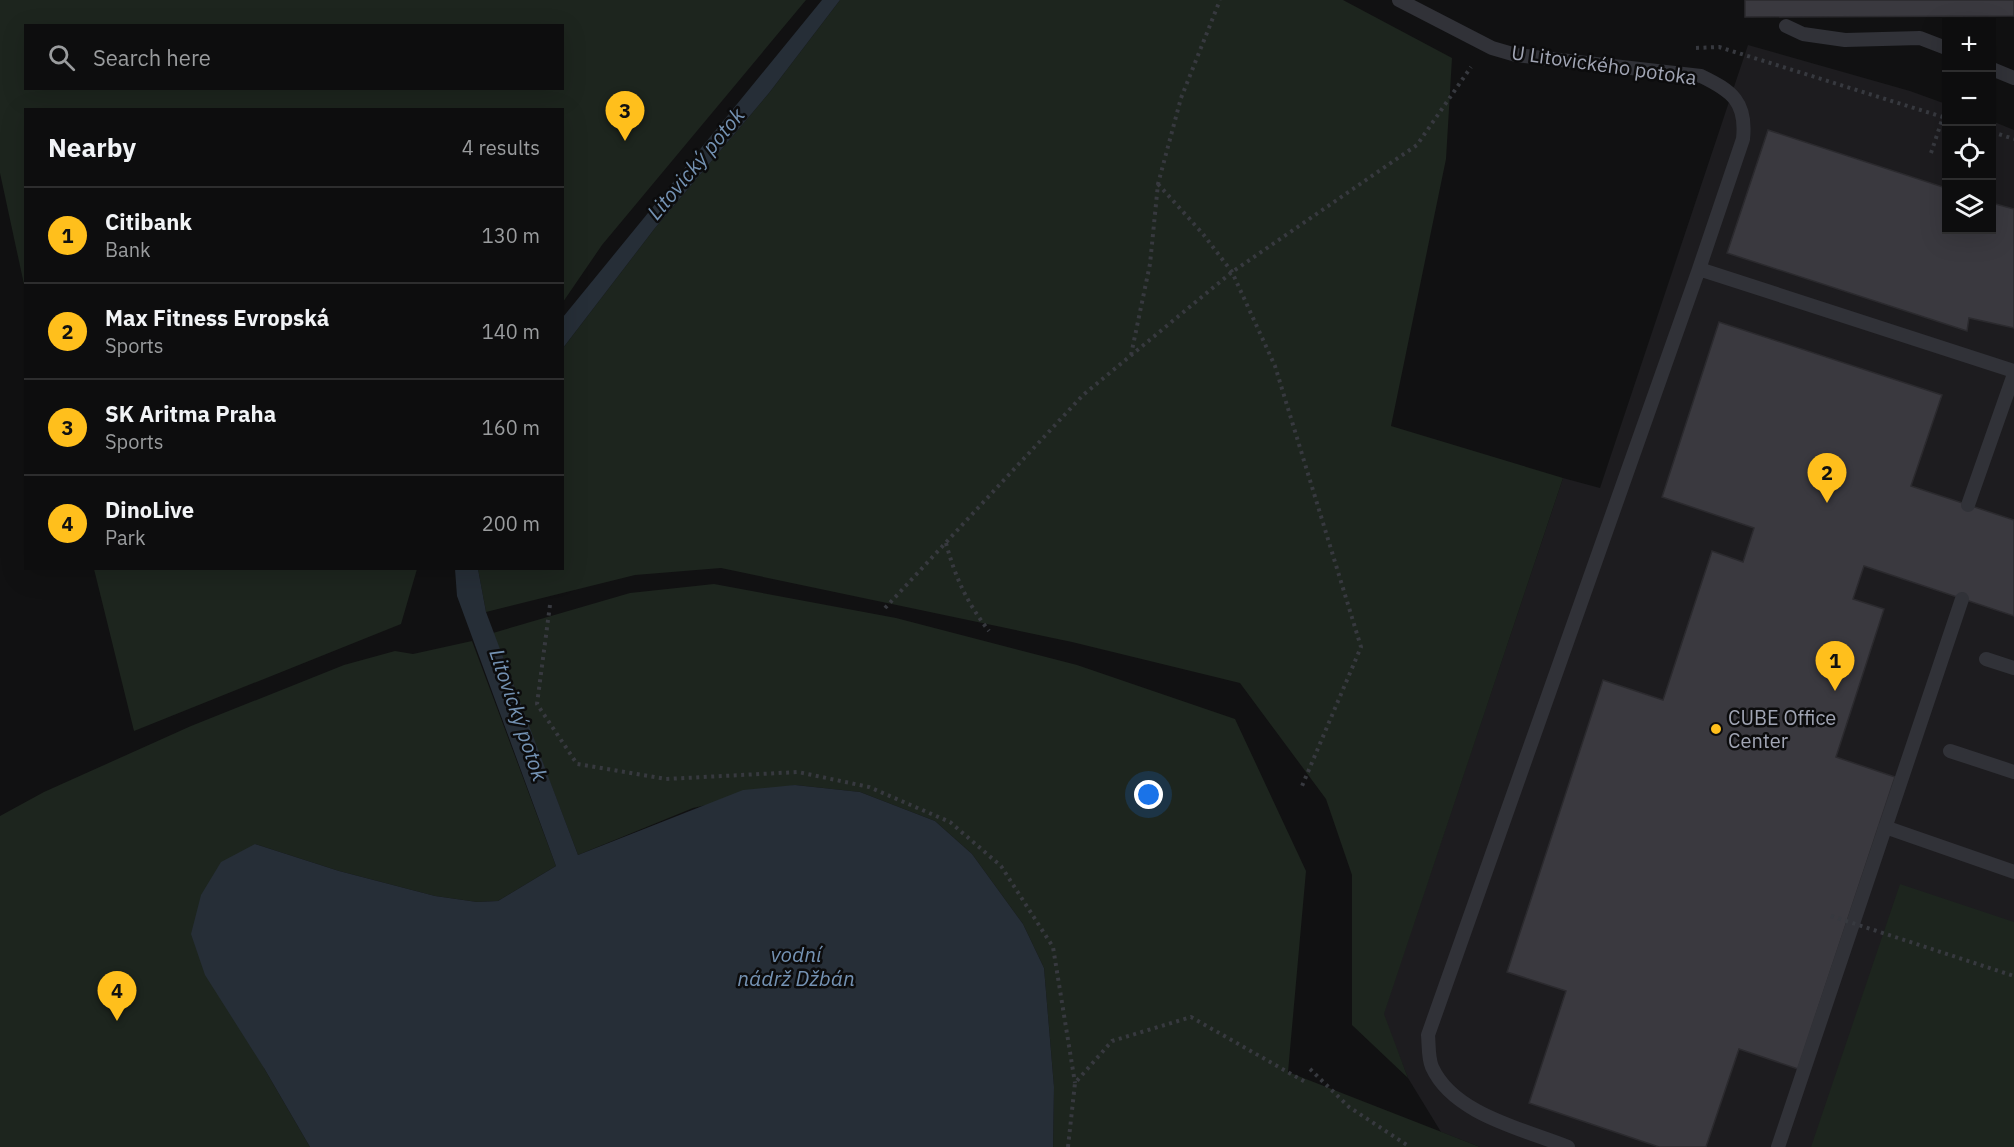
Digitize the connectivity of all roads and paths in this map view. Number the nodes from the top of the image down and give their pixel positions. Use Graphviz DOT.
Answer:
graph roads {
  1 [pos="1220,0"];
  2 [pos="1399,0"];
  3 [pos="1785,26"];
  4 [pos="1942,46"];
  5 [pos="1472,66"];
  6 [pos="1996,71"];
  7 [pos="2014,78"];
  8 [pos="1942,120"];
  9 [pos="1996,133"];
  10 [pos="2014,139"];
  11 [pos="1931,153"];
  12 [pos="1158,184"];
  13 [pos="1699,269"];
  14 [pos="1232,272"];
  15 [pos="1131,355"];
  16 [pos="2014,372"];
  17 [pos="1968,505"];
  18 [pos="946,542"];
  19 [pos="1962,599"];
  20 [pos="550,605"];
  21 [pos="885,608"];
  22 [pos="989,631"];
  23 [pos="1986,659"];
  24 [pos="2014,668"];
  25 [pos="1950,751"];
  26 [pos="2014,772"];
  27 [pos="1302,786"];
  28 [pos="1885,827"];
  29 [pos="2014,872"];
  30 [pos="1831,916"];
  31 [pos="2014,976"];
  32 [pos="1310,1069"];
  33 [pos="1075,1083"];
  34 [pos="1307,1083"];
  35 [pos="1068,1147"];
  36 [pos="1410,1147"];
  37 [pos="1568,1147"];
  38 [pos="1778,1147"];
  1 -- 12 [label="path"];
  2 -- 13 [label="lane, U Litovického potoka"];
  3 -- 4 [label="lane"];
  5 -- 14 [label="path"];
  6 -- 7 [label="lane"];
  8 -- 11 [label="path"];
  9 -- 10 [label="path"];
  12 -- 14 [label="path"];
  12 -- 15 [label="path"];
  13 -- 16 [label="lane"];
  13 -- 37 [label="lane, U Litovického potoka"];
  14 -- 15 [label="path"];
  14 -- 27 [label="path"];
  15 -- 18 [label="path"];
  16 -- 17 [label="lane"];
  18 -- 21 [label="path"];
  18 -- 22 [label="path"];
  19 -- 28 [label="lane"];
  20 -- 33 [label="path"];
  23 -- 24 [label="lane"];
  25 -- 26 [label="lane"];
  28 -- 29 [label="lane"];
  28 -- 38 [label="lane"];
  30 -- 31 [label="path, bridge"];
  32 -- 36 [label="path"];
  33 -- 34 [label="path"];
  33 -- 35 [label="path"];
}
